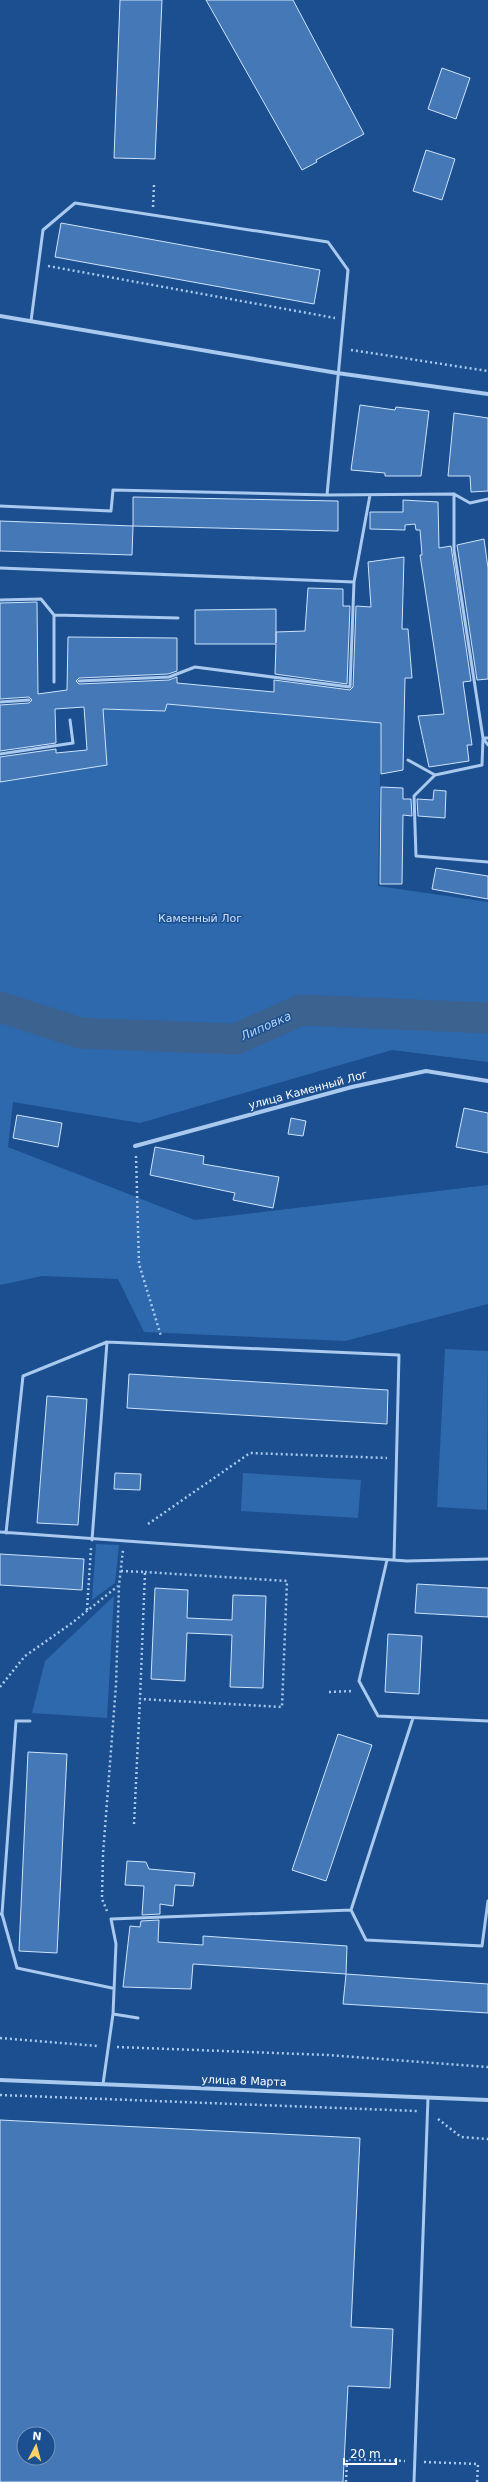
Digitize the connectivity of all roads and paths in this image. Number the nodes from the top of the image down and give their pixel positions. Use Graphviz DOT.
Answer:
graph roads {
  1 [pos="154,185"];
  2 [pos="152,215"];
  3 [pos="39,264"];
  4 [pos="0,316"];
  5 [pos="343,320"];
  6 [pos="31,321"];
  7 [pos="349,343"];
  8 [pos="488,371"];
  9 [pos="337,373"];
  10 [pos="488,394"];
  11 [pos="454,494"];
  12 [pos="327,495"];
  13 [pos="370,495"];
  14 [pos="488,499"];
  15 [pos="0,506"];
  16 [pos="0,568"];
  17 [pos="354,582"];
  18 [pos="0,600"];
  19 [pos="54,615"];
  20 [pos="178,618"];
  21 [pos="79,681"];
  22 [pos="54,682"];
  23 [pos="29,700"];
  24 [pos="0,702"];
  25 [pos="70,720"];
  26 [pos="483,738"];
  27 [pos="488,738"];
  28 [pos="488,745"];
  29 [pos="0,754"];
  30 [pos="408,760"];
  31 [pos="435,775"];
  32 [pos="488,862"];
  33 [pos="488,1082"];
  34 [pos="135,1146"];
  35 [pos="107,1342"];
  36 [pos="163,1344"];
  37 [pos="391,1458"];
  38 [pos="148,1524"];
  39 [pos="0,1532"];
  40 [pos="6,1533"];
  41 [pos="92,1540"];
  42 [pos="124,1541"];
  43 [pos="488,1559"];
  44 [pos="388,1560"];
  45 [pos="394,1560"];
  46 [pos="120,1570"];
  47 [pos="145,1572"];
  48 [pos="119,1585"];
  49 [pos="87,1610"];
  50 [pos="0,1687"];
  51 [pos="363,1690"];
  52 [pos="329,1692"];
  53 [pos="140,1698"];
  54 [pos="412,1718"];
  55 [pos="30,1721"];
  56 [pos="488,1721"];
  57 [pos="134,1824"];
  58 [pos="488,1900"];
  59 [pos="351,1910"];
  60 [pos="1,1914"];
  61 [pos="111,1919"];
  62 [pos="112,1988"];
  63 [pos="113,2014"];
  64 [pos="138,2018"];
  65 [pos="0,2038"];
  66 [pos="107,2046"];
  67 [pos="488,2066"];
  68 [pos="0,2080"];
  69 [pos="103,2084"];
  70 [pos="0,2095"];
  71 [pos="428,2098"];
  72 [pos="488,2100"];
  73 [pos="428,2111"];
  74 [pos="488,2139"];
  75 [pos="414,2482"];
  1 -- 2 [label="path"];
  2 -- 3 [label="lane"];
  2 -- 5 [label="lane"];
  3 -- 5 [label="path"];
  3 -- 6 [label="lane"];
  4 -- 6 [label="street"];
  5 -- 9 [label="lane"];
  6 -- 9 [label="street"];
  7 -- 8 [label="path"];
  9 -- 10 [label="street"];
  9 -- 12 [label="lane"];
  11 -- 13 [label="lane"];
  11 -- 14 [label="lane"];
  11 -- 26 [label="lane"];
  12 -- 13 [label="lane"];
  12 -- 15 [label="lane"];
  13 -- 17 [label="lane"];
  16 -- 17 [label="lane"];
  17 -- 21 [label="lane"];
  18 -- 19 [label="lane"];
  19 -- 20 [label="lane"];
  19 -- 22 [label="lane"];
  23 -- 24 [label="lane"];
  25 -- 29 [label="lane"];
  26 -- 27 [label="lane"];
  26 -- 28 [label="lane"];
  26 -- 31 [label="lane"];
  30 -- 31 [label="lane"];
  31 -- 32 [label="lane"];
  33 -- 34 [label="street, улица Каменный Лог"];
  34 -- 36 [label="path"];
  35 -- 36 [label="lane"];
  35 -- 40 [label="lane"];
  35 -- 41 [label="lane"];
  36 -- 45 [label="lane"];
  37 -- 38 [label="path"];
  39 -- 40 [label="lane"];
  40 -- 41 [label="lane"];
  41 -- 42 [label="lane"];
  41 -- 49 [label="path"];
  42 -- 44 [label="lane"];
  42 -- 46 [label="path"];
  43 -- 45 [label="lane"];
  44 -- 45 [label="lane"];
  44 -- 51 [label="lane"];
  46 -- 47 [label="path"];
  46 -- 48 [label="path"];
  47 -- 53 [label="path"];
  47 -- 53 [label="path"];
  48 -- 49 [label="path"];
  48 -- 61 [label="path"];
  49 -- 50 [label="path"];
  51 -- 52 [label="path"];
  51 -- 54 [label="lane"];
  53 -- 57 [label="path"];
  54 -- 56 [label="lane"];
  54 -- 59 [label="lane"];
  55 -- 60 [label="lane"];
  58 -- 59 [label="lane"];
  59 -- 61 [label="lane"];
  60 -- 62 [label="lane"];
  61 -- 62 [label="lane"];
  62 -- 63 [label="lane"];
  63 -- 64 [label="lane"];
  63 -- 66 [label="lane"];
  65 -- 66 [label="path"];
  66 -- 67 [label="path"];
  66 -- 69 [label="lane"];
  68 -- 69 [label="street, улица 8 Марта"];
  69 -- 71 [label="street, улица 8 Марта"];
  70 -- 73 [label="path"];
  71 -- 72 [label="street, улица 8 Марта"];
  71 -- 73 [label="lane"];
  73 -- 74 [label="path"];
  73 -- 75 [label="lane"];
}
